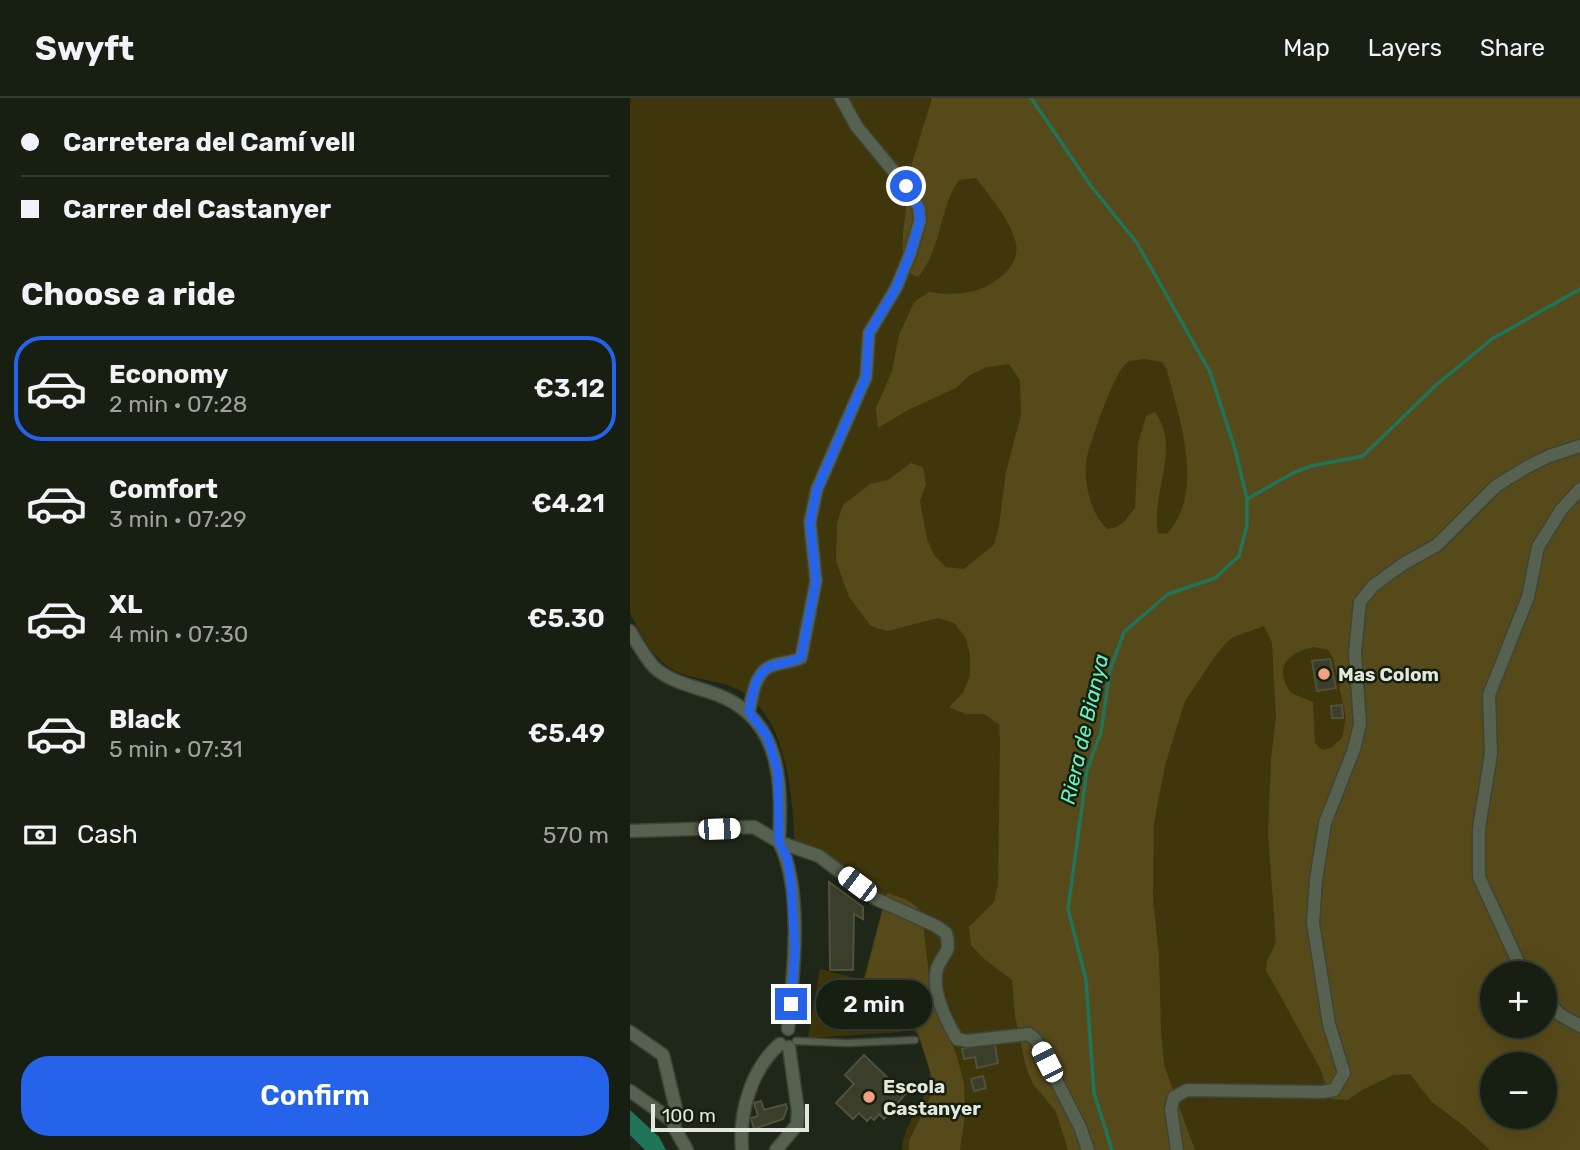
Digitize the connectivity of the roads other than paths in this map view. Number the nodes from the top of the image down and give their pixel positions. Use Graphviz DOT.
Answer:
graph roads {
  1 [pos="841,98"];
  2 [pos="1580,446"];
  3 [pos="1580,489"];
  4 [pos="630,631"];
  5 [pos="749,712"];
  6 [pos="630,831"];
  7 [pos="779,842"];
  8 [pos="1518,961"];
  9 [pos="1557,1012"];
  10 [pos="1580,1026"];
  11 [pos="630,1032"];
  12 [pos="915,1040"];
  13 [pos="788,1044"];
  14 [pos="630,1091"];
  15 [pos="674,1122"];
  16 [pos="687,1150"];
  17 [pos="742,1150"];
  18 [pos="776,1150"];
  19 [pos="1088,1150"];
  20 [pos="1177,1150"];
  1 -- 5 [label="street"];
  2 -- 20 [label="street"];
  3 -- 8 [label="street"];
  4 -- 5 [label="street"];
  5 -- 7 [label="street"];
  6 -- 7 [label="street"];
  7 -- 13 [label="street"];
  7 -- 19 [label="street"];
  9 -- 10 [label="street"];
  11 -- 15 [label="street"];
  12 -- 13 [label="lane"];
  13 -- 17 [label="street"];
  13 -- 18 [label="street"];
  14 -- 15 [label="street"];
  15 -- 16 [label="street"];
}
